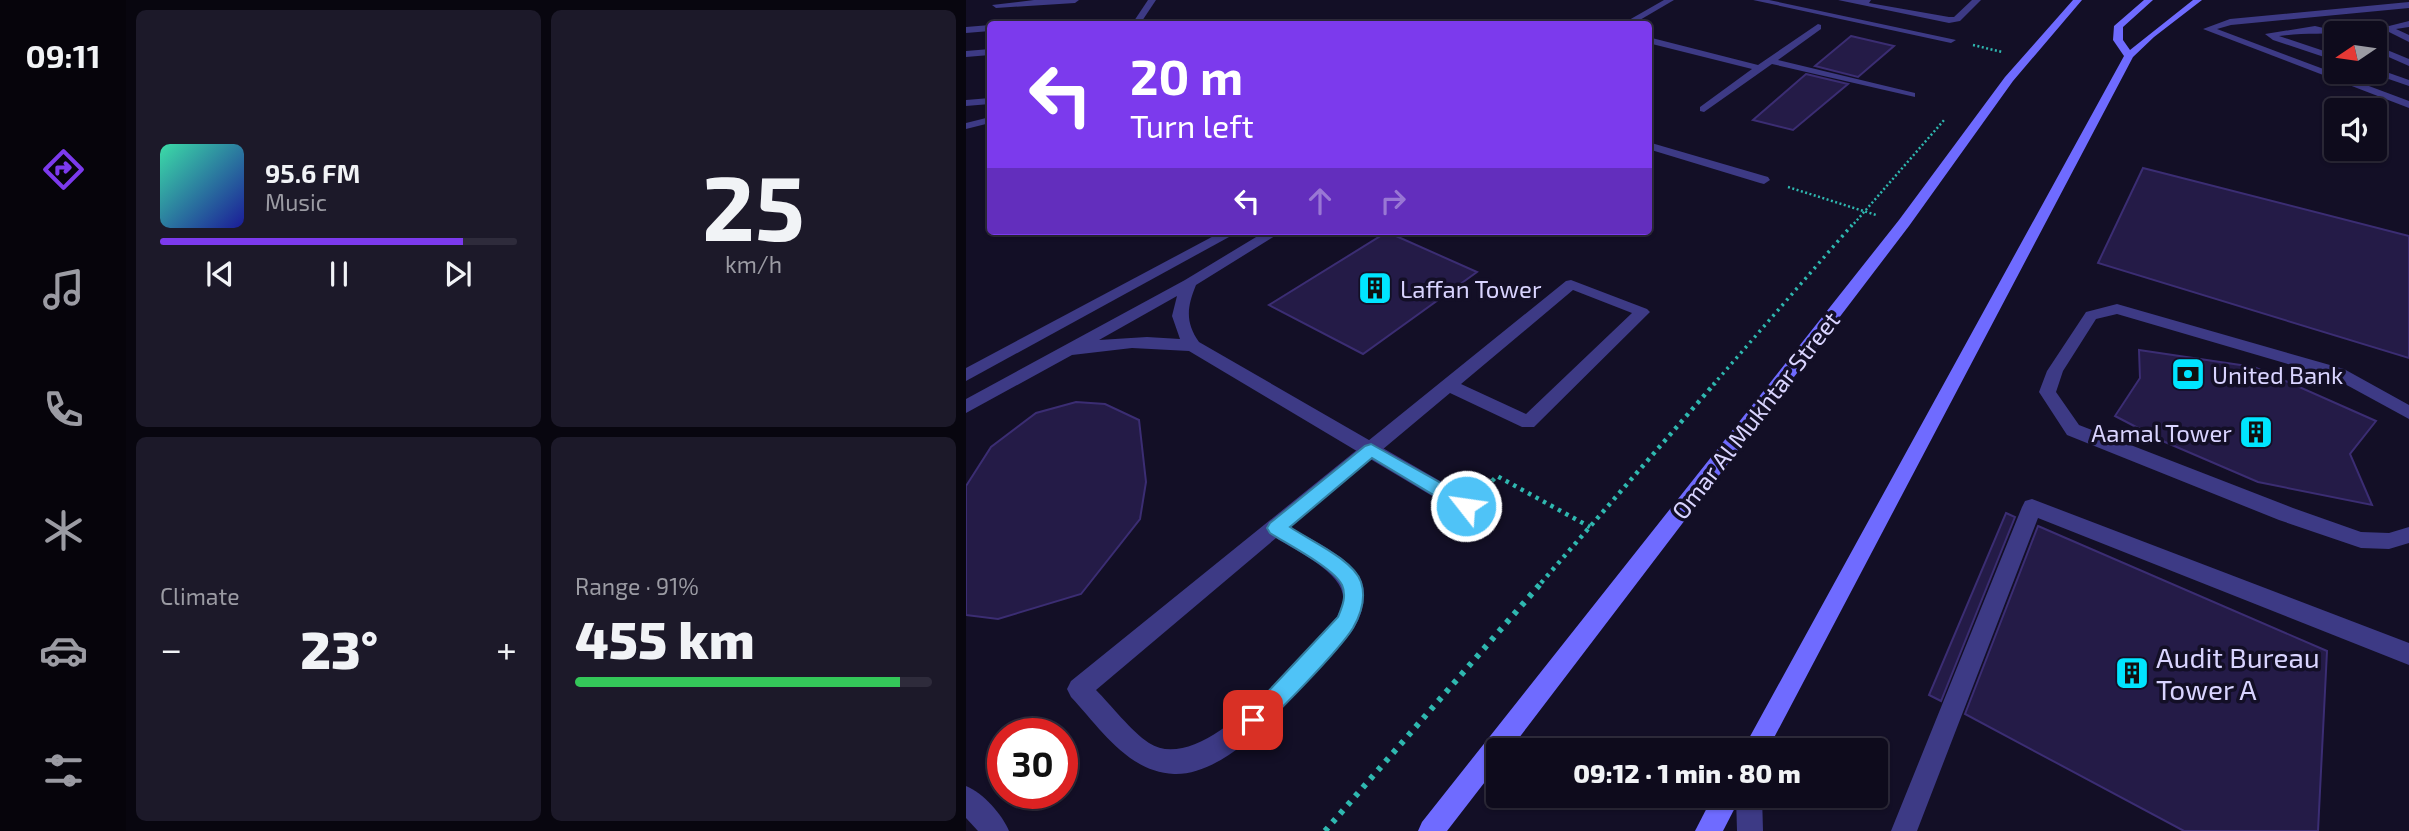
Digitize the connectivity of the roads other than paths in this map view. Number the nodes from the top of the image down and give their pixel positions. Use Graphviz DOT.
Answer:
graph roads {
  1 [pos="1075,0"];
  2 [pos="1152,0"];
  3 [pos="1670,0"];
  4 [pos="1757,0"];
  5 [pos="1842,0"];
  6 [pos="1918,0"];
  7 [pos="1976,0"];
  8 [pos="2077,0"];
  9 [pos="2149,0"];
  10 [pos="2198,0"];
  11 [pos="1864,2"];
  12 [pos="996,5"];
  13 [pos="2409,5"];
  14 [pos="1902,12"];
  15 [pos="1138,21"];
  16 [pos="1632,21"];
  17 [pos="2409,24"];
  18 [pos="1818,27"];
  19 [pos="987,28"];
  20 [pos="966,30"];
  21 [pos="2324,30"];
  22 [pos="2409,39"];
  23 [pos="1951,40"];
  24 [pos="1652,41"];
  25 [pos="987,52"];
  26 [pos="2387,53"];
  27 [pos="966,54"];
  28 [pos="2324,54"];
  29 [pos="2129,56"];
  30 [pos="1770,61"];
  31 [pos="2409,63"];
  32 [pos="1760,68"];
  33 [pos="2387,75"];
  34 [pos="2409,83"];
  35 [pos="1911,95"];
  36 [pos="987,101"];
  37 [pos="966,103"];
  38 [pos="2409,105"];
  39 [pos="1704,109"];
  40 [pos="987,121"];
  41 [pos="966,126"];
  42 [pos="1652,146"];
  43 [pos="1764,180"];
  44 [pos="1226,235"];
  45 [pos="1269,235"];
  46 [pos="1190,283"];
  47 [pos="1193,346"];
  48 [pos="1071,350"];
  49 [pos="966,375"];
  50 [pos="1450,386"];
  51 [pos="966,407"];
  52 [pos="2409,413"];
  53 [pos="1371,450"];
  54 [pos="1466,506"];
  55 [pos="1276,528"];
  56 [pos="2409,536"];
  57 [pos="2409,654"];
  58 [pos="1761,738"];
  59 [pos="968,805"];
  60 [pos="1721,808"];
  61 [pos="1749,808"];
  62 [pos="996,831"];
  63 [pos="1431,831"];
  64 [pos="1708,831"];
  65 [pos="1750,831"];
  66 [pos="1904,831"];
  1 -- 12 [label="street"];
  2 -- 15 [label="street"];
  3 -- 16 [label="street"];
  4 -- 23 [label="street"];
  5 -- 11 [label="street"];
  6 -- 14 [label="street"];
  7 -- 14 [label="street"];
  8 -- 63 [label="main road, Omar Al Mukhtar Street"];
  9 -- 29 [label="main road"];
  10 -- 29 [label="main road"];
  11 -- 14 [label="street"];
  13 -- 38 [label="street"];
  17 -- 22 [label="street"];
  18 -- 30 [label="street"];
  19 -- 20 [label="street"];
  21 -- 28 [label="street"];
  24 -- 32 [label="street"];
  25 -- 27 [label="street"];
  26 -- 31 [label="street"];
  29 -- 58 [label="main road"];
  30 -- 32 [label="street"];
  30 -- 35 [label="street"];
  32 -- 39 [label="street"];
  33 -- 34 [label="street"];
  36 -- 37 [label="street"];
  40 -- 41 [label="street"];
  42 -- 43 [label="street"];
  44 -- 49 [label="street"];
  45 -- 46 [label="street"];
  46 -- 47 [label="street"];
  46 -- 48 [label="street"];
  47 -- 48 [label="street"];
  47 -- 53 [label="street"];
  48 -- 51 [label="street"];
  50 -- 50 [label="street"];
  50 -- 53 [label="street"];
  52 -- 56 [label="street"];
  53 -- 54 [label="street"];
  53 -- 55 [label="street"];
  55 -- 55 [label="street"];
  57 -- 66 [label="street"];
  59 -- 62 [label="street"];
  60 -- 64 [label="main road"];
  61 -- 65 [label="street"];
}
